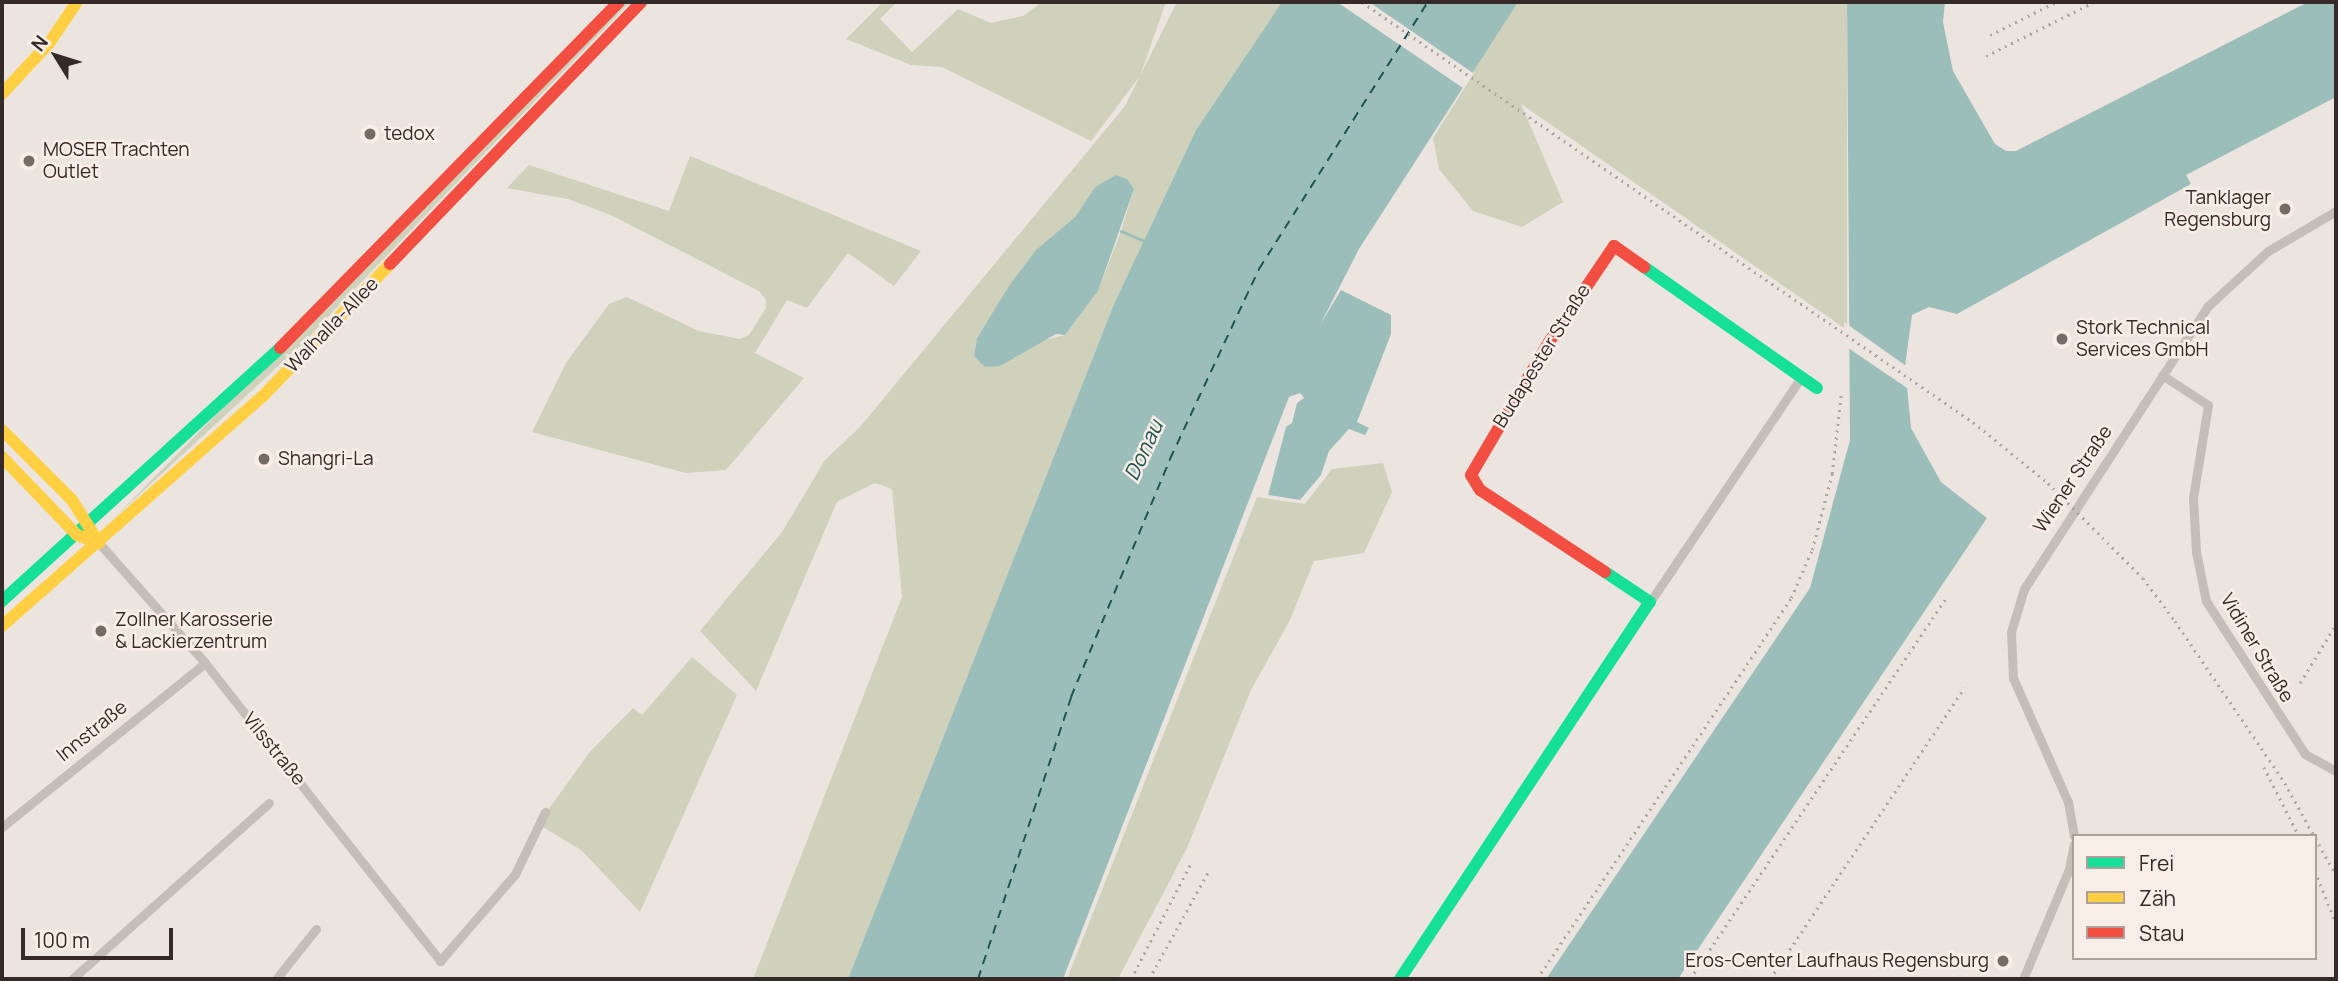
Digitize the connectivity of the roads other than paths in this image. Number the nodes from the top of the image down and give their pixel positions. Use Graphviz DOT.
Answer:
graph roads {
  1 [pos="77,2"];
  2 [pos="619,2"];
  3 [pos="641,2"];
  4 [pos="2,94"];
  5 [pos="2336,211"];
  6 [pos="2162,375"];
  7 [pos="1801,377"];
  8 [pos="1817,388"];
  9 [pos="2,430"];
  10 [pos="2,457"];
  11 [pos="91,523"];
  12 [pos="77,535"];
  13 [pos="99,543"];
  14 [pos="2,601"];
  15 [pos="1650,602"];
  16 [pos="2,626"];
  17 [pos="205,663"];
  18 [pos="2336,771"];
  19 [pos="269,803"];
  20 [pos="545,811"];
  21 [pos="2,827"];
  22 [pos="2074,834"];
  23 [pos="2072,856"];
  24 [pos="316,929"];
  25 [pos="72,979"];
  26 [pos="276,979"];
  27 [pos="1400,979"];
  28 [pos="2024,979"];
  1 -- 4 [label="main road"];
  2 -- 11 [label="main road, Walhalla-Allee"];
  3 -- 13 [label="main road, Walhalla-Allee"];
  5 -- 6 [label="street, Wiener Straße"];
  6 -- 18 [label="street, Vidiner Straße"];
  6 -- 22 [label="street, Wiener Straße"];
  7 -- 8 [label="main road, Budapester Straße"];
  7 -- 15 [label="street"];
  7 -- 15 [label="main road, Budapester Straße"];
  9 -- 11 [label="main road, Vilsstraße"];
  10 -- 12 [label="main road, Vilsstraße"];
  11 -- 12 [label="main road, Walhalla-Allee"];
  11 -- 13 [label="main road, Vilsstraße"];
  12 -- 13 [label="main road, Vilsstraße"];
  12 -- 14 [label="main road, Walhalla-Allee"];
  13 -- 16 [label="main road, Walhalla-Allee"];
  13 -- 17 [label="street, Vilsstraße"];
  15 -- 27 [label="main road"];
  17 -- 20 [label="street, Vilsstraße"];
  17 -- 21 [label="street, Innstraße"];
  19 -- 25 [label="street"];
  23 -- 28 [label="street"];
  24 -- 26 [label="street"];
}
